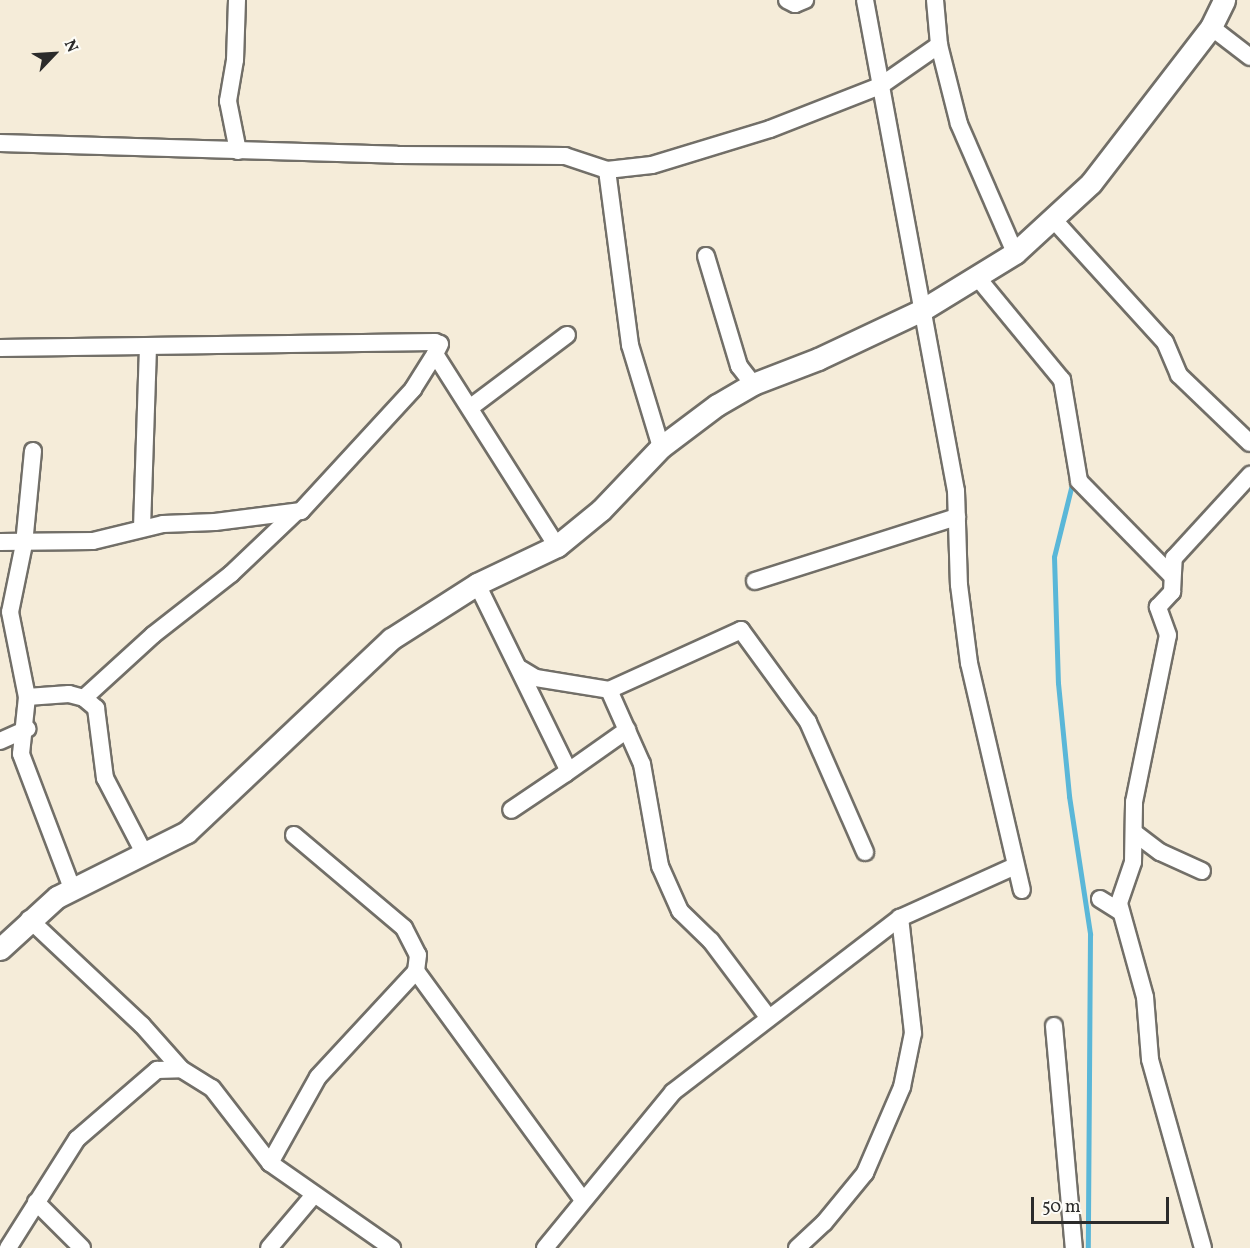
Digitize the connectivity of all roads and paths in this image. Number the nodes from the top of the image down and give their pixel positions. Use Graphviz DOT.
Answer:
graph roads {
  1 [pos="237,0"];
  2 [pos="787,0"];
  3 [pos="805,0"];
  4 [pos="865,0"];
  5 [pos="935,0"];
  6 [pos="1224,0"];
  7 [pos="1211,27"];
  8 [pos="939,45"];
  9 [pos="1250,57"];
  10 [pos="880,86"];
  11 [pos="0,143"];
  12 [pos="238,151"];
  13 [pos="607,170"];
  14 [pos="1053,219"];
  15 [pos="1015,253"];
  16 [pos="706,256"];
  17 [pos="977,277"];
  18 [pos="921,310"];
  19 [pos="567,335"];
  20 [pos="148,347"];
  21 [pos="0,348"];
  22 [pos="435,354"];
  23 [pos="753,384"];
  24 [pos="471,407"];
  25 [pos="1250,443"];
  26 [pos="661,447"];
  27 [pos="33,451"];
  28 [pos="1250,475"];
  29 [pos="296,512"];
  30 [pos="957,517"];
  31 [pos="142,528"];
  32 [pos="0,542"];
  33 [pos="24,544"];
  34 [pos="557,546"];
  35 [pos="1170,574"];
  36 [pos="754,581"];
  37 [pos="477,584"];
  38 [pos="521,669"];
  39 [pos="609,690"];
  40 [pos="27,697"];
  41 [pos="84,698"];
  42 [pos="27,729"];
  43 [pos="627,730"];
  44 [pos="0,741"];
  45 [pos="566,773"];
  46 [pos="511,810"];
  47 [pos="1136,834"];
  48 [pos="294,835"];
  49 [pos="865,852"];
  50 [pos="144,853"];
  51 [pos="1015,866"];
  52 [pos="1202,871"];
  53 [pos="72,888"];
  54 [pos="1022,890"];
  55 [pos="1100,898"];
  56 [pos="1119,911"];
  57 [pos="900,918"];
  58 [pos="29,920"];
  59 [pos="0,949"];
  60 [pos="416,971"];
  61 [pos="768,1017"];
  62 [pos="1054,1026"];
  63 [pos="181,1069"];
  64 [pos="270,1163"];
  65 [pos="313,1196"];
  66 [pos="582,1199"];
  67 [pos="36,1202"];
  68 [pos="8,1248"];
  69 [pos="82,1248"];
  70 [pos="269,1248"];
  71 [pos="392,1248"];
  72 [pos="545,1248"];
  73 [pos="797,1248"];
  74 [pos="1074,1248"];
  75 [pos="1203,1248"];
  1 -- 12 [label="street"];
  2 -- 3 [label="street"];
  4 -- 10 [label="street"];
  5 -- 8 [label="street"];
  6 -- 7 [label="street"];
  7 -- 9 [label="street"];
  7 -- 14 [label="street"];
  8 -- 10 [label="street"];
  8 -- 15 [label="street"];
  10 -- 13 [label="street"];
  10 -- 18 [label="street"];
  11 -- 12 [label="street"];
  12 -- 13 [label="street"];
  13 -- 26 [label="street"];
  14 -- 15 [label="street"];
  14 -- 25 [label="street"];
  15 -- 17 [label="street"];
  16 -- 23 [label="street"];
  17 -- 18 [label="street"];
  17 -- 35 [label="street"];
  18 -- 23 [label="street"];
  18 -- 30 [label="street"];
  19 -- 24 [label="street"];
  20 -- 21 [label="street"];
  20 -- 22 [label="street"];
  20 -- 31 [label="street"];
  22 -- 24 [label="street"];
  22 -- 29 [label="street"];
  23 -- 26 [label="street"];
  24 -- 34 [label="street"];
  26 -- 34 [label="street"];
  27 -- 33 [label="street"];
  28 -- 35 [label="street"];
  29 -- 31 [label="street"];
  29 -- 41 [label="street"];
  30 -- 36 [label="street"];
  30 -- 51 [label="street"];
  31 -- 33 [label="street"];
  32 -- 33 [label="street"];
  33 -- 40 [label="street"];
  34 -- 37 [label="street"];
  35 -- 47 [label="street"];
  37 -- 38 [label="street"];
  37 -- 50 [label="street"];
  38 -- 39 [label="street"];
  38 -- 45 [label="street"];
  39 -- 43 [label="street"];
  39 -- 49 [label="street"];
  40 -- 41 [label="street"];
  40 -- 42 [label="street"];
  41 -- 50 [label="street"];
  42 -- 44 [label="street"];
  42 -- 53 [label="street"];
  43 -- 45 [label="street"];
  43 -- 61 [label="street"];
  45 -- 46 [label="street"];
  47 -- 52 [label="street"];
  47 -- 56 [label="street"];
  48 -- 60 [label="street"];
  50 -- 53 [label="street"];
  51 -- 54 [label="street"];
  51 -- 57 [label="street"];
  53 -- 58 [label="street"];
  55 -- 56 [label="street"];
  56 -- 75 [label="street"];
  57 -- 61 [label="street"];
  57 -- 73 [label="street"];
  58 -- 59 [label="street"];
  58 -- 63 [label="street"];
  60 -- 64 [label="street"];
  60 -- 66 [label="street"];
  61 -- 66 [label="street"];
  62 -- 74 [label="street"];
  63 -- 64 [label="street"];
  63 -- 67 [label="street"];
  64 -- 65 [label="street"];
  65 -- 70 [label="street"];
  65 -- 71 [label="street"];
  66 -- 72 [label="street"];
  67 -- 68 [label="street"];
  67 -- 69 [label="street"];
}
